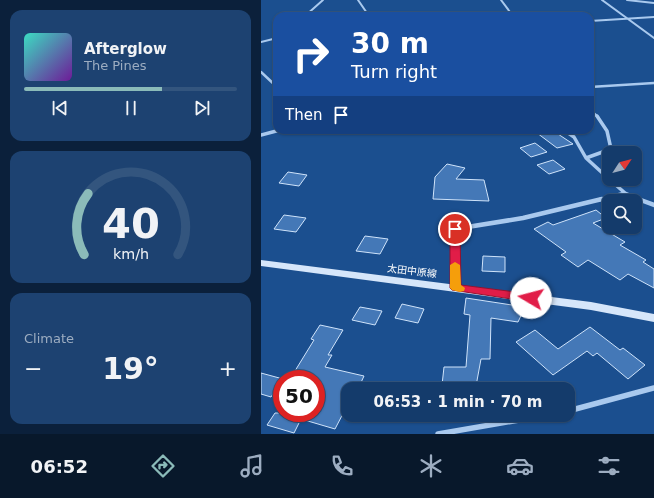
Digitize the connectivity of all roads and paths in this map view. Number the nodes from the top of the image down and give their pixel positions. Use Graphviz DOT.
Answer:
graph roads {
  1 [pos="323,0"];
  2 [pos="358,0"];
  3 [pos="501,0"];
  4 [pos="602,0"];
  5 [pos="627,0"];
  6 [pos="654,4"];
  7 [pos="310,12"];
  8 [pos="366,12"];
  9 [pos="510,12"];
  10 [pos="654,17"];
  11 [pos="627,19"];
  12 [pos="594,21"];
  13 [pos="654,38"];
  14 [pos="273,39"];
  15 [pos="261,42"];
  16 [pos="261,72"];
  17 [pos="273,82"];
  18 [pos="654,83"];
  19 [pos="594,87"];
  20 [pos="594,113"];
  21 [pos="273,132"];
  22 [pos="570,134"];
  23 [pos="261,136"];
  24 [pos="586,158"];
  25 [pos="602,173"];
  26 [pos="617,186"];
  27 [pos="625,193"];
  28 [pos="654,205"];
  29 [pos="261,263"];
  30 [pos="455,288"];
  31 [pos="654,318"];
  32 [pos="654,388"];
  33 [pos="575,408"];
  34 [pos="507,422"];
  35 [pos="438,434"];
  1 -- 7 [label="street"];
  2 -- 8 [label="street"];
  3 -- 9 [label="street"];
  4 -- 11 [label="street"];
  5 -- 6 [label="street"];
  10 -- 11 [label="street"];
  11 -- 12 [label="street"];
  11 -- 13 [label="street"];
  14 -- 15 [label="street"];
  16 -- 17 [label="street"];
  18 -- 19 [label="street"];
  20 -- 24 [label="street"];
  21 -- 23 [label="street"];
  22 -- 24 [label="street"];
  24 -- 25 [label="street"];
  26 -- 27 [label="street"];
  27 -- 28 [label="street"];
  27 -- 30 [label="street"];
  29 -- 30 [label="main road, 太田中原線"];
  30 -- 31 [label="main road, 太田中原線"];
  32 -- 33 [label="street"];
  34 -- 35 [label="street"];
}
